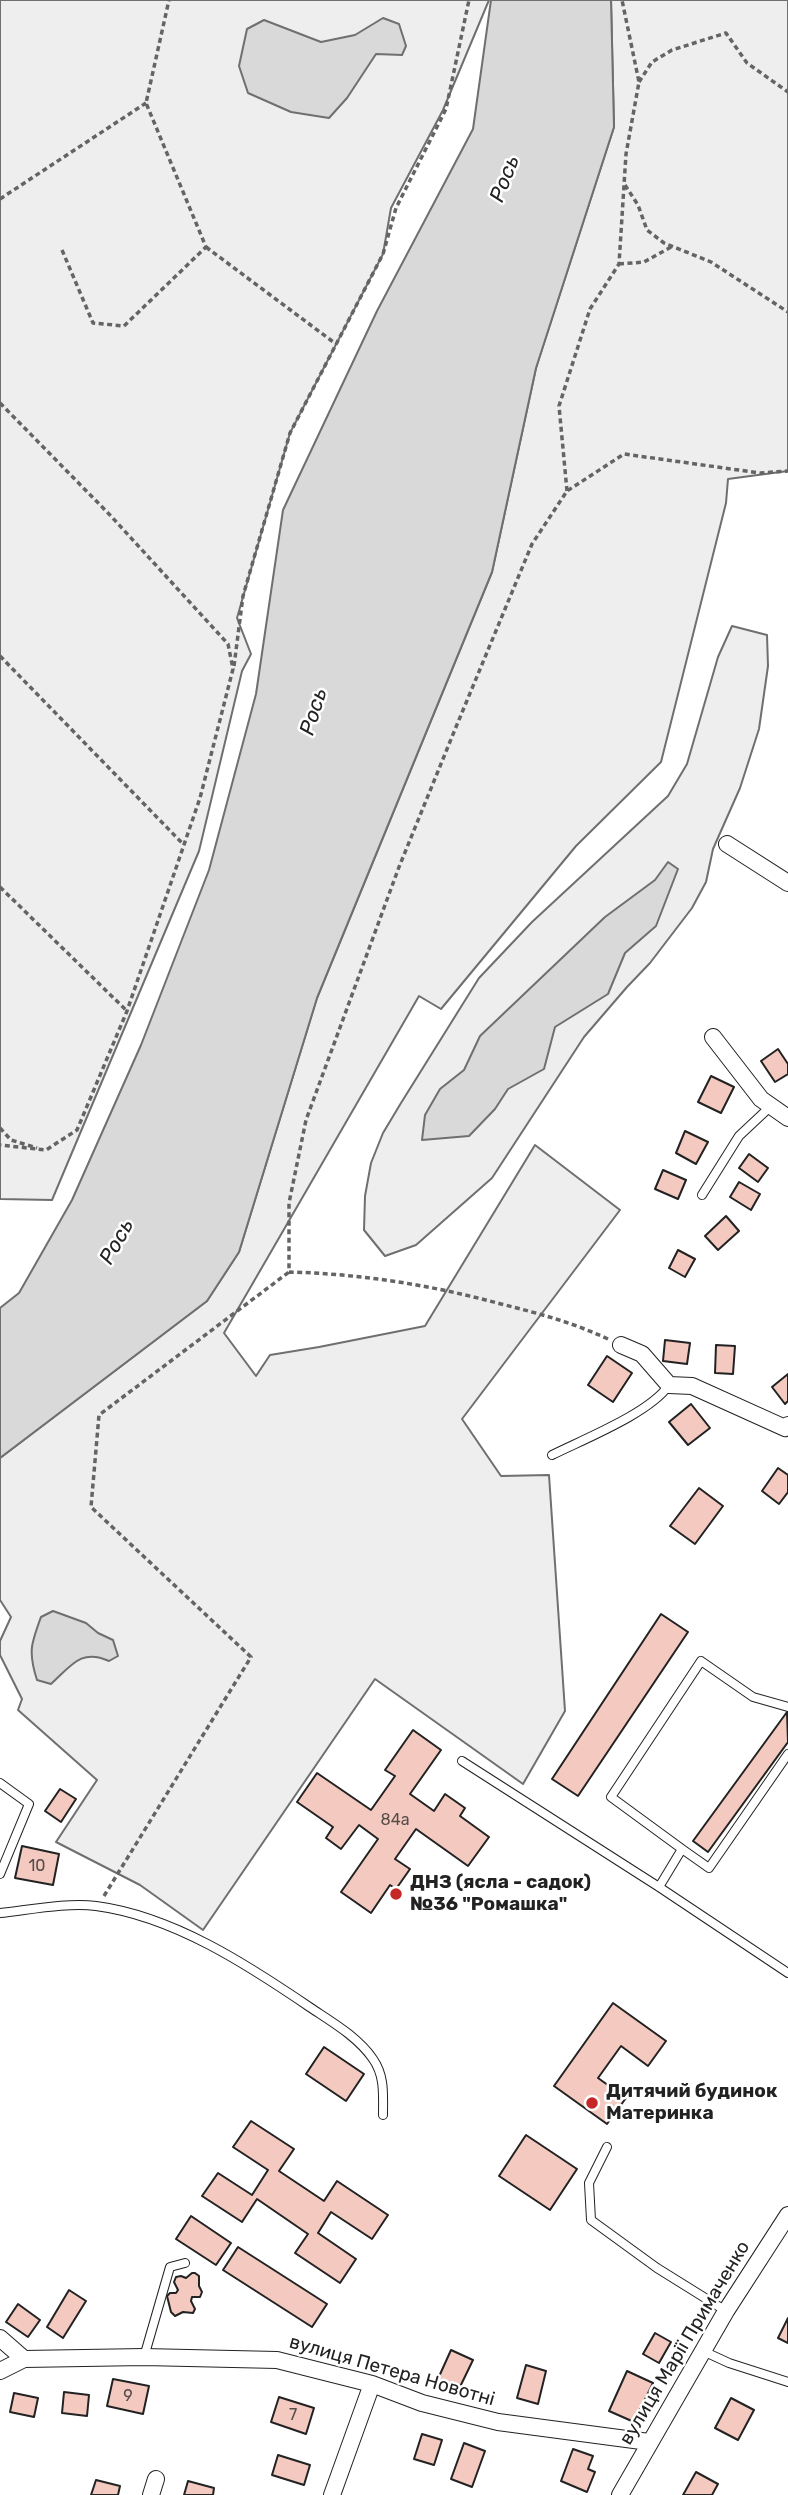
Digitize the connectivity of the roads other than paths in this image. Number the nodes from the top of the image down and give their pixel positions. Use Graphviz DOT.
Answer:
graph roads {
  1 [pos="727,844"];
  2 [pos="788,883"];
  3 [pos="713,1037"];
  4 [pos="771,1106"];
  5 [pos="788,1118"];
  6 [pos="702,1195"];
  7 [pos="621,1345"];
  8 [pos="669,1385"];
  9 [pos="788,1425"];
  10 [pos="552,1455"];
  11 [pos="788,1707"];
  12 [pos="788,1754"];
  13 [pos="462,1761"];
  14 [pos="0,1783"];
  15 [pos="682,1849"];
  16 [pos="0,1874"];
  17 [pos="659,1887"];
  18 [pos="0,1913"];
  19 [pos="788,1973"];
  20 [pos="383,2115"];
  21 [pos="607,2147"];
  22 [pos="788,2215"];
  23 [pos="185,2263"];
  24 [pos="726,2311"];
  25 [pos="0,2338"];
  26 [pos="703,2351"];
  27 [pos="144,2357"];
  28 [pos="24,2359"];
  29 [pos="0,2371"];
  30 [pos="788,2382"];
  31 [pos="372,2384"];
  32 [pos="649,2442"];
  33 [pos="332,2495"];
  34 [pos="620,2495"];
  1 -- 2 [label="street"];
  3 -- 4 [label="street"];
  4 -- 5 [label="street"];
  4 -- 6 [label="lane"];
  7 -- 8 [label="street"];
  8 -- 9 [label="street"];
  8 -- 10 [label="lane"];
  11 -- 15 [label="lane"];
  12 -- 15 [label="lane"];
  13 -- 17 [label="lane"];
  14 -- 16 [label="lane"];
  15 -- 17 [label="lane"];
  17 -- 19 [label="lane"];
  18 -- 20 [label="lane"];
  21 -- 24 [label="lane"];
  22 -- 24 [label="street, вулиця Марії Примаченко"];
  23 -- 27 [label="lane"];
  24 -- 26 [label="street, вулиця Марії Примаченко"];
  25 -- 28 [label="street"];
  26 -- 30 [label="lane"];
  26 -- 32 [label="street, вулиця Марії Примаченко"];
  27 -- 28 [label="street, вулиця Петера Новотні"];
  27 -- 31 [label="street, вулиця Петера Новотні"];
  28 -- 29 [label="street, вулиця Петера Новотні"];
  31 -- 32 [label="street, вулиця Петера Новотні"];
  31 -- 33 [label="street"];
  32 -- 34 [label="street, вулиця Марії Примаченко"];
}
